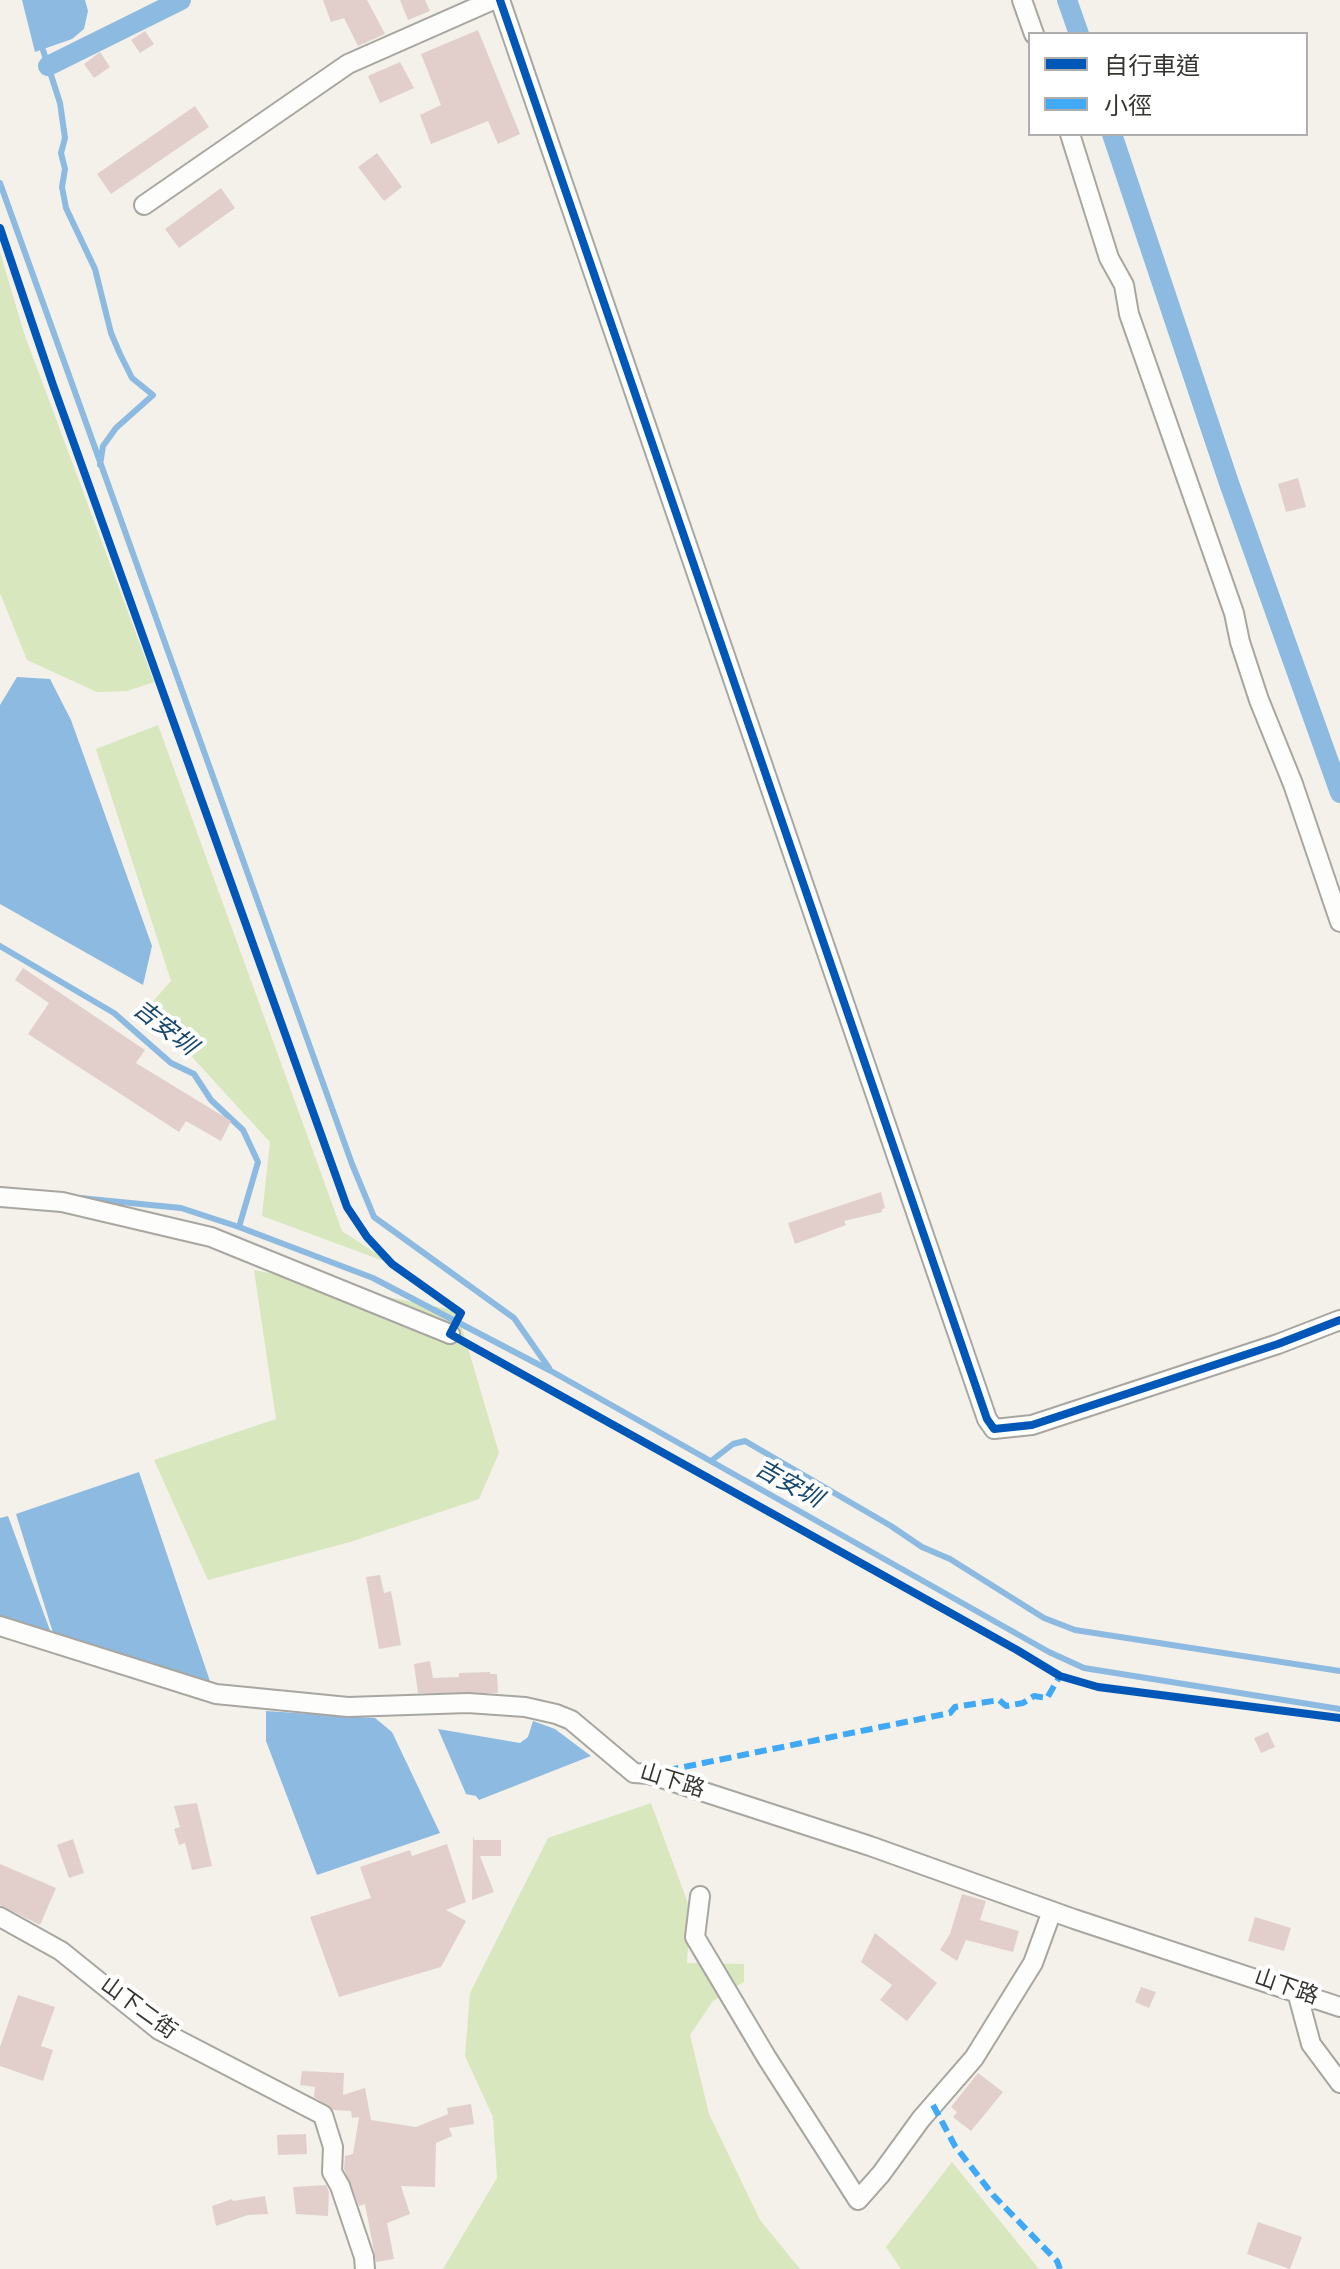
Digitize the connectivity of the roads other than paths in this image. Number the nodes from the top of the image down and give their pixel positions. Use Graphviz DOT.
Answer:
graph roads {
  1 [pos="493,0"];
  2 [pos="500,0"];
  3 [pos="1022,0"];
  4 [pos="1033,32"];
  5 [pos="1071,136"];
  6 [pos="144,205"];
  7 [pos="1340,922"];
  8 [pos="0,1197"];
  9 [pos="1340,1320"];
  10 [pos="450,1334"];
  11 [pos="0,1626"];
  12 [pos="700,1896"];
  13 [pos="1052,1911"];
  14 [pos="0,1917"];
  15 [pos="1297,1992"];
  16 [pos="1340,2007"];
  17 [pos="1340,2083"];
  18 [pos="365,2269"];
  1 -- 6 [label="street"];
  2 -- 9 [label="street"];
  3 -- 4 [label="street"];
  5 -- 7 [label="street"];
  8 -- 10 [label="street"];
  11 -- 13 [label="street, 山下路"];
  12 -- 13 [label="street"];
  13 -- 15 [label="street, 山下路"];
  14 -- 18 [label="street, 山下二街"];
  15 -- 16 [label="street, 山下路"];
  15 -- 17 [label="street"];
}
